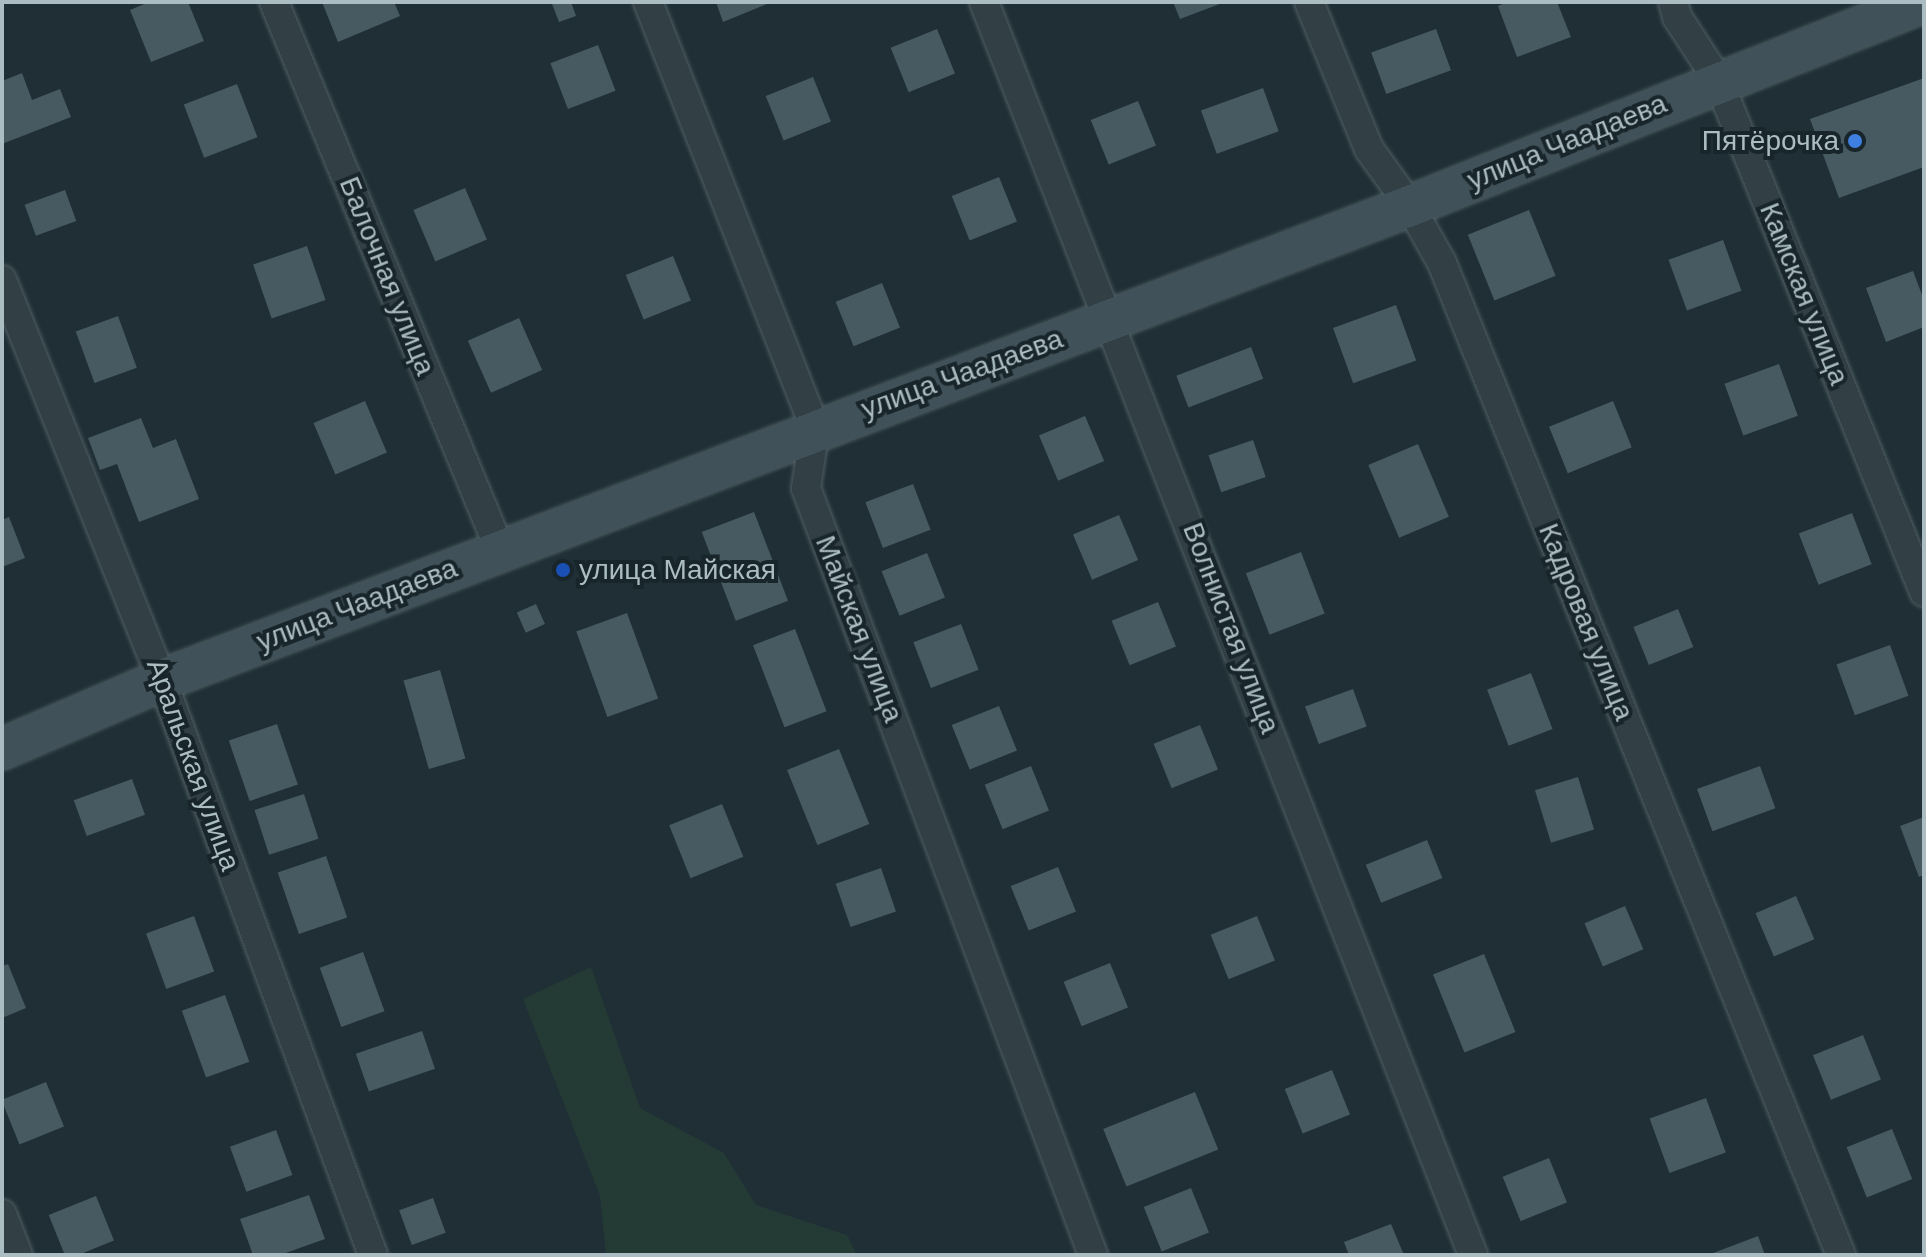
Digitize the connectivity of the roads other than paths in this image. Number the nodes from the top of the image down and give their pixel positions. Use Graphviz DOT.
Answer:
graph roads {
  1 [pos="274,2"];
  2 [pos="648,2"];
  3 [pos="984,2"];
  4 [pos="1309,2"];
  5 [pos="1673,2"];
  6 [pos="1924,2"];
  7 [pos="1718,80"];
  8 [pos="1410,206"];
  9 [pos="2,280"];
  10 [pos="1112,319"];
  11 [pos="815,428"];
  12 [pos="500,550"];
  13 [pos="1924,592"];
  14 [pos="162,680"];
  15 [pos="2,749"];
  16 [pos="2,1214"];
  17 [pos="18,1255"];
  18 [pos="373,1255"];
  19 [pos="1093,1255"];
  20 [pos="1473,1255"];
  21 [pos="1841,1255"];
  1 -- 12 [label="street, Балочная улица"];
  2 -- 11 [label="street, Майская улица"];
  3 -- 10 [label="street, Волнистая улица"];
  4 -- 8 [label="street, Кадровая улица"];
  5 -- 7 [label="street, Камская улица"];
  6 -- 7 [label="street, улица Чаадаева"];
  7 -- 8 [label="street, улица Чаадаева"];
  7 -- 13 [label="street, Камская улица"];
  8 -- 10 [label="street, улица Чаадаева"];
  8 -- 21 [label="street, Кадровая улица"];
  9 -- 14 [label="street, Аральская улица"];
  10 -- 11 [label="street, улица Чаадаева"];
  10 -- 20 [label="street, Волнистая улица"];
  11 -- 12 [label="street, улица Чаадаева"];
  11 -- 19 [label="street, Майская улица"];
  12 -- 14 [label="street, улица Чаадаева"];
  14 -- 15 [label="street, улица Чаадаева"];
  14 -- 18 [label="street, Аральская улица"];
  16 -- 17 [label="street"];
}
